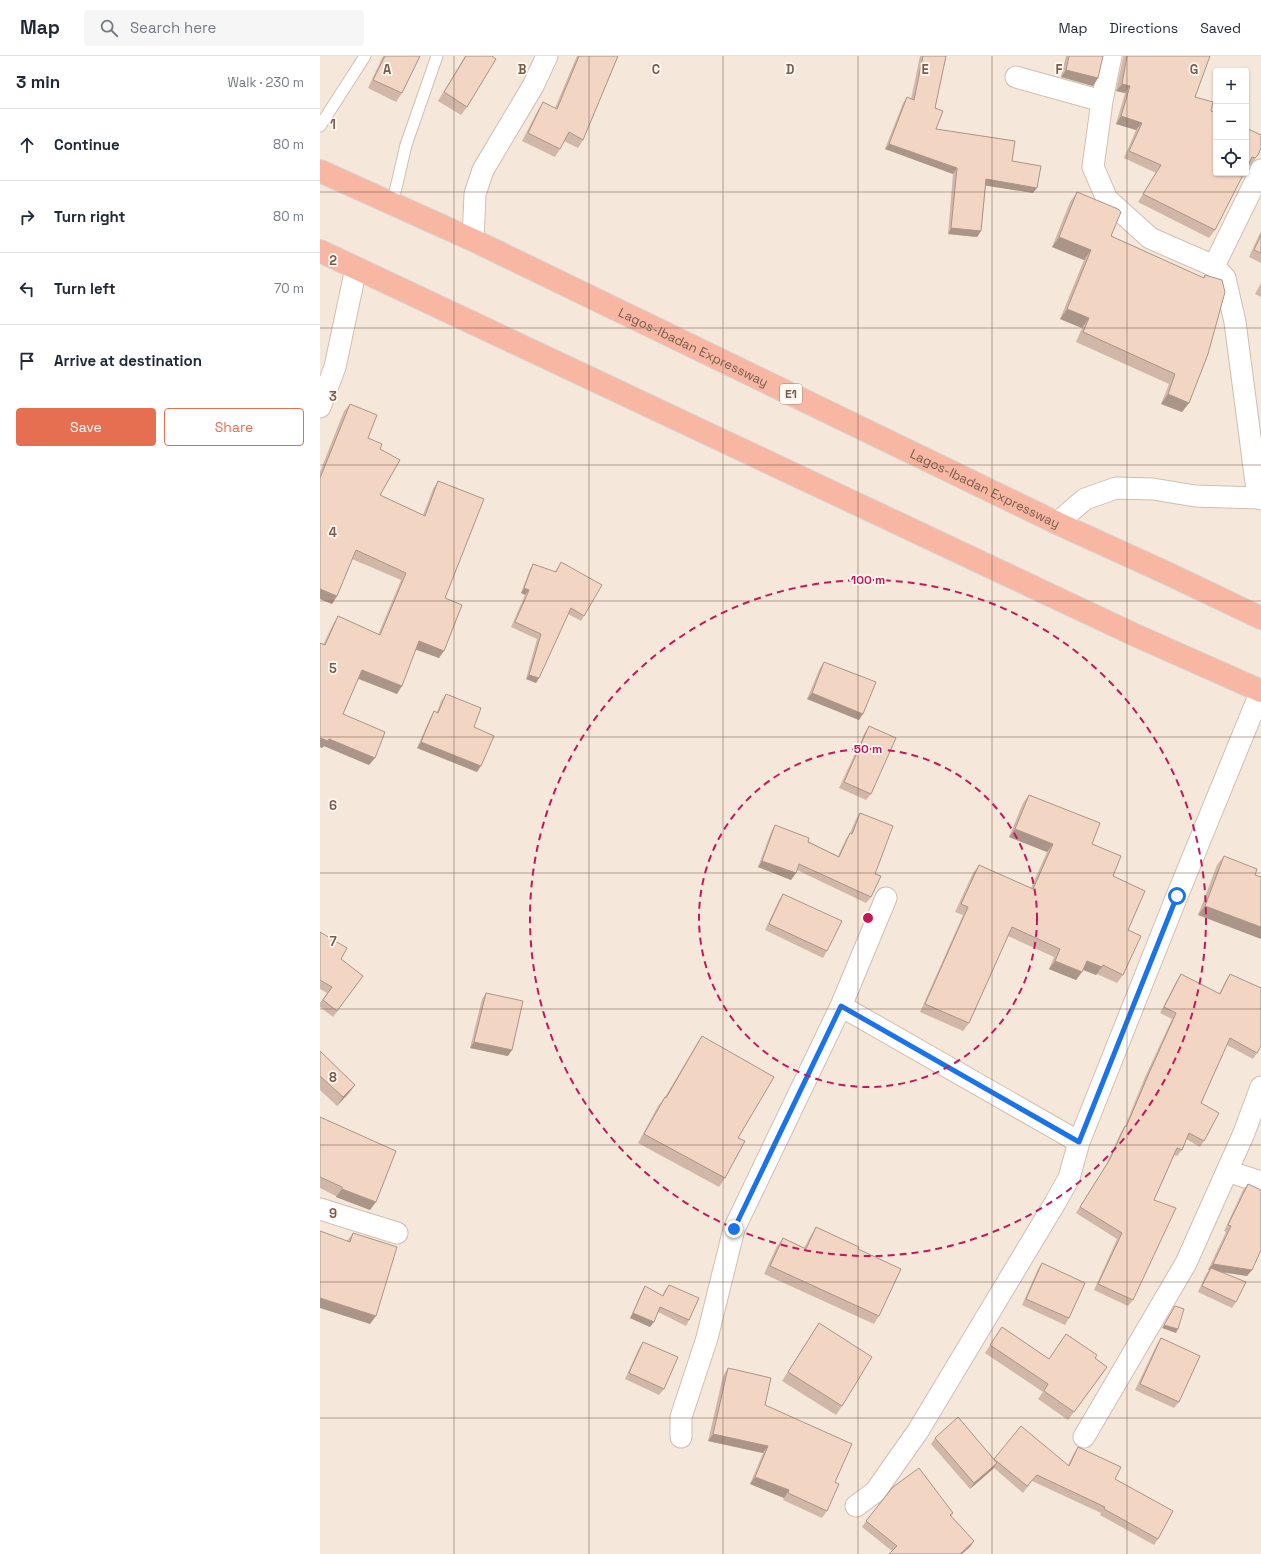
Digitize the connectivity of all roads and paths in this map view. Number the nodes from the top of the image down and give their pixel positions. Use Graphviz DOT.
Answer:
graph roads {
  1 [pos="365,56"];
  2 [pos="437,56"];
  3 [pos="547,56"];
  4 [pos="1111,56"];
  5 [pos="1016,77"];
  6 [pos="1102,101"];
  7 [pos="320,126"];
  8 [pos="1261,170"];
  9 [pos="320,171"];
  10 [pos="392,205"];
  11 [pos="473,240"];
  12 [pos="320,251"];
  13 [pos="1214,266"];
  14 [pos="356,268"];
  15 [pos="320,407"];
  16 [pos="1259,498"];
  17 [pos="1058,523"];
  18 [pos="1261,618"];
  19 [pos="1261,691"];
  20 [pos="886,898"];
  21 [pos="841,1006"];
  22 [pos="1261,1087"];
  23 [pos="1079,1142"];
  24 [pos="1227,1171"];
  25 [pos="1261,1182"];
  26 [pos="320,1210"];
  27 [pos="397,1233"];
  28 [pos="681,1437"];
  29 [pos="1084,1437"];
  30 [pos="856,1506"];
  1 -- 7 [label="lane"];
  2 -- 10 [label="lane"];
  3 -- 11 [label="street"];
  4 -- 6 [label="street"];
  5 -- 6 [label="street"];
  6 -- 13 [label="street"];
  8 -- 13 [label="street"];
  9 -- 10 [label="highway, Lagos-Ibadan Expressway / E1"];
  10 -- 11 [label="highway, Lagos-Ibadan Expressway / E1"];
  11 -- 17 [label="highway, Lagos-Ibadan Expressway / E1"];
  12 -- 14 [label="highway"];
  13 -- 16 [label="street"];
  14 -- 15 [label="street"];
  14 -- 19 [label="highway"];
  16 -- 17 [label="street"];
  17 -- 18 [label="highway, Lagos-Ibadan Expressway / E1"];
  19 -- 23 [label="street"];
  20 -- 21 [label="street"];
  21 -- 23 [label="street"];
  21 -- 28 [label="street"];
  22 -- 24 [label="street"];
  23 -- 30 [label="street"];
  24 -- 25 [label="street"];
  24 -- 29 [label="street"];
  26 -- 27 [label="street"];
}
